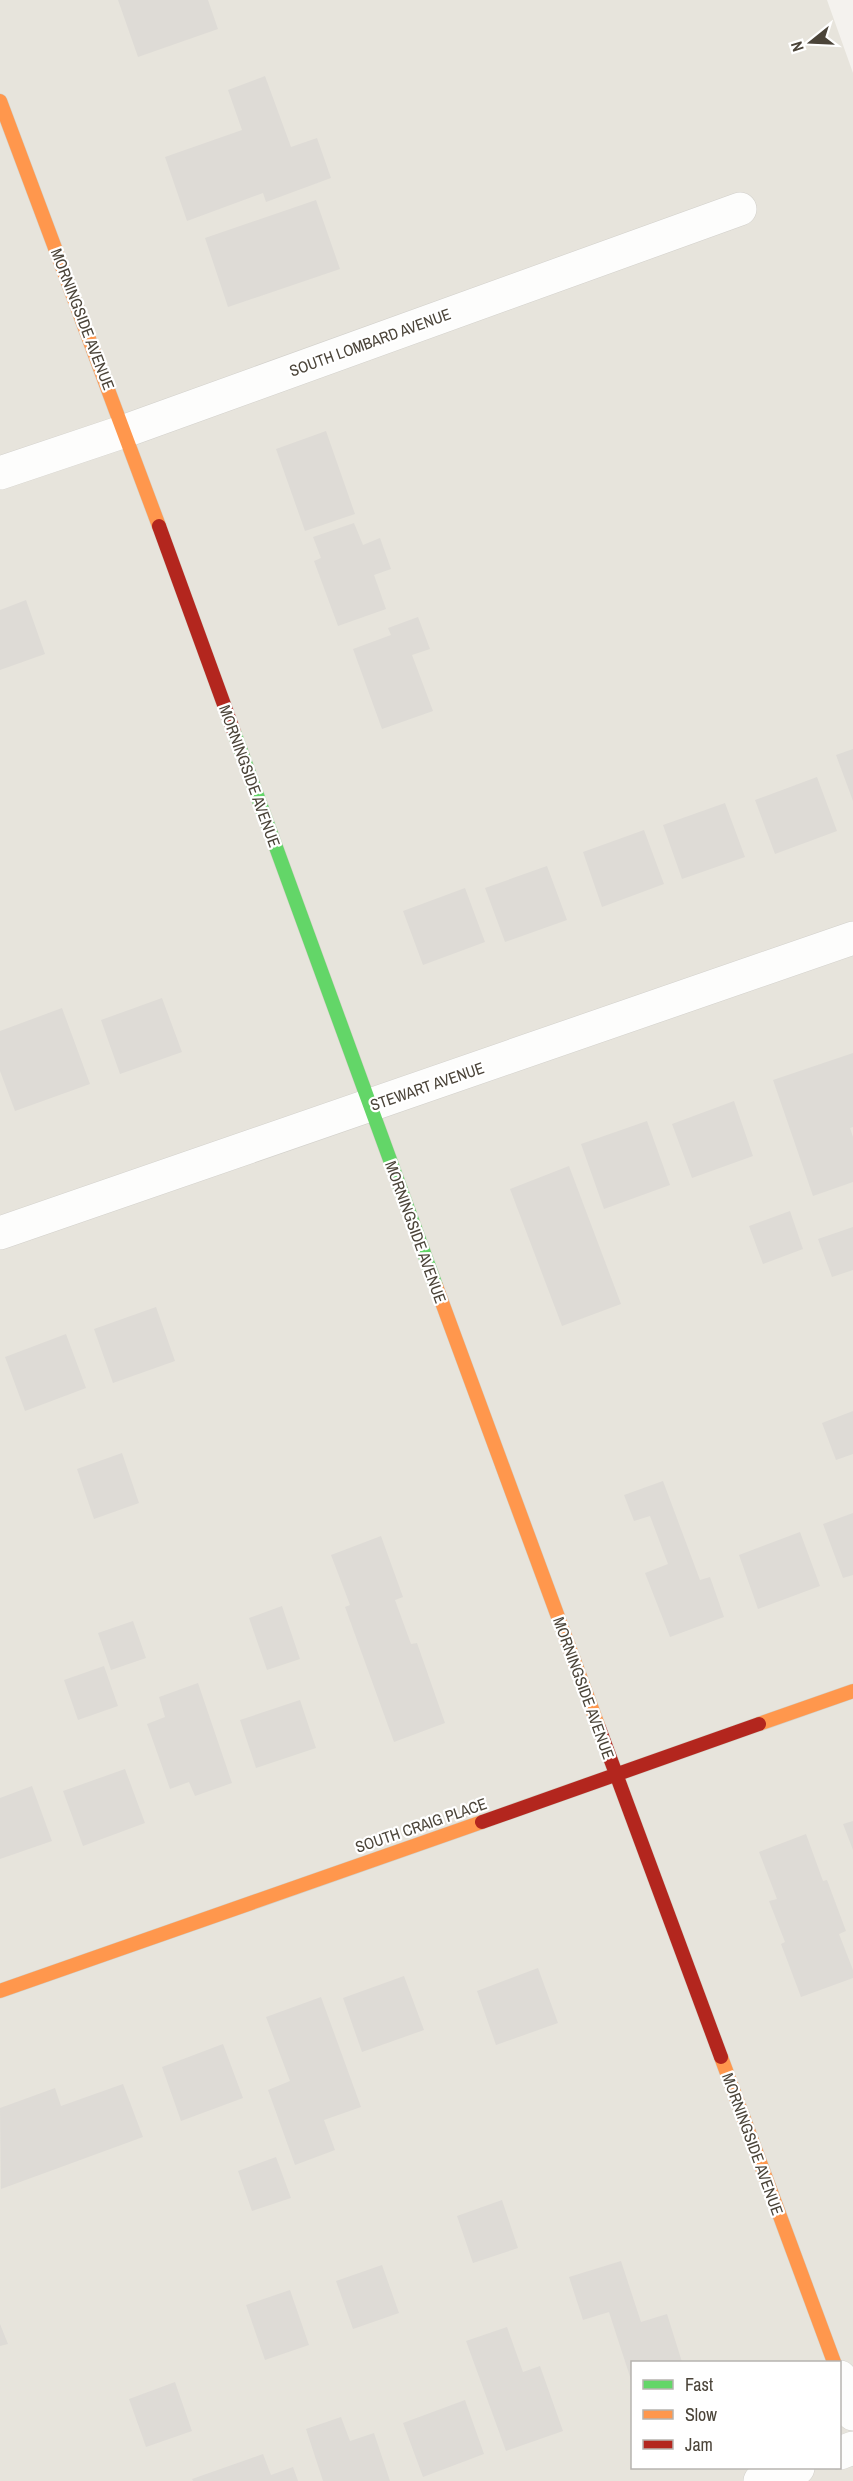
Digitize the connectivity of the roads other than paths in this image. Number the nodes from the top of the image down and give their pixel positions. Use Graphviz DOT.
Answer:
graph roads {
  1 [pos="0,101"];
  2 [pos="740,209"];
  3 [pos="125,431"];
  4 [pos="0,473"];
  5 [pos="853,938"];
  6 [pos="369,1106"];
  7 [pos="0,1233"];
  8 [pos="853,1691"];
  9 [pos="616,1773"];
  10 [pos="0,1991"];
  11 [pos="834,2361"];
  12 [pos="841,2381"];
  13 [pos="853,2414"];
  14 [pos="795,2469"];
  15 [pos="760,2481"];
  1 -- 3 [label="street, MORNINGSIDE AVENUE"];
  2 -- 3 [label="street, SOUTH LOMBARD AVENUE"];
  3 -- 4 [label="street, SOUTH LOMBARD AVENUE"];
  3 -- 6 [label="street, MORNINGSIDE AVENUE"];
  5 -- 6 [label="street, STEWART AVENUE"];
  6 -- 7 [label="street, STEWART AVENUE"];
  6 -- 9 [label="street, MORNINGSIDE AVENUE"];
  8 -- 9 [label="street, SOUTH CRAIG PLACE"];
  9 -- 10 [label="street, SOUTH CRAIG PLACE"];
  9 -- 11 [label="street, MORNINGSIDE AVENUE"];
  12 -- 13 [label="street"];
  14 -- 15 [label="street"];
}
